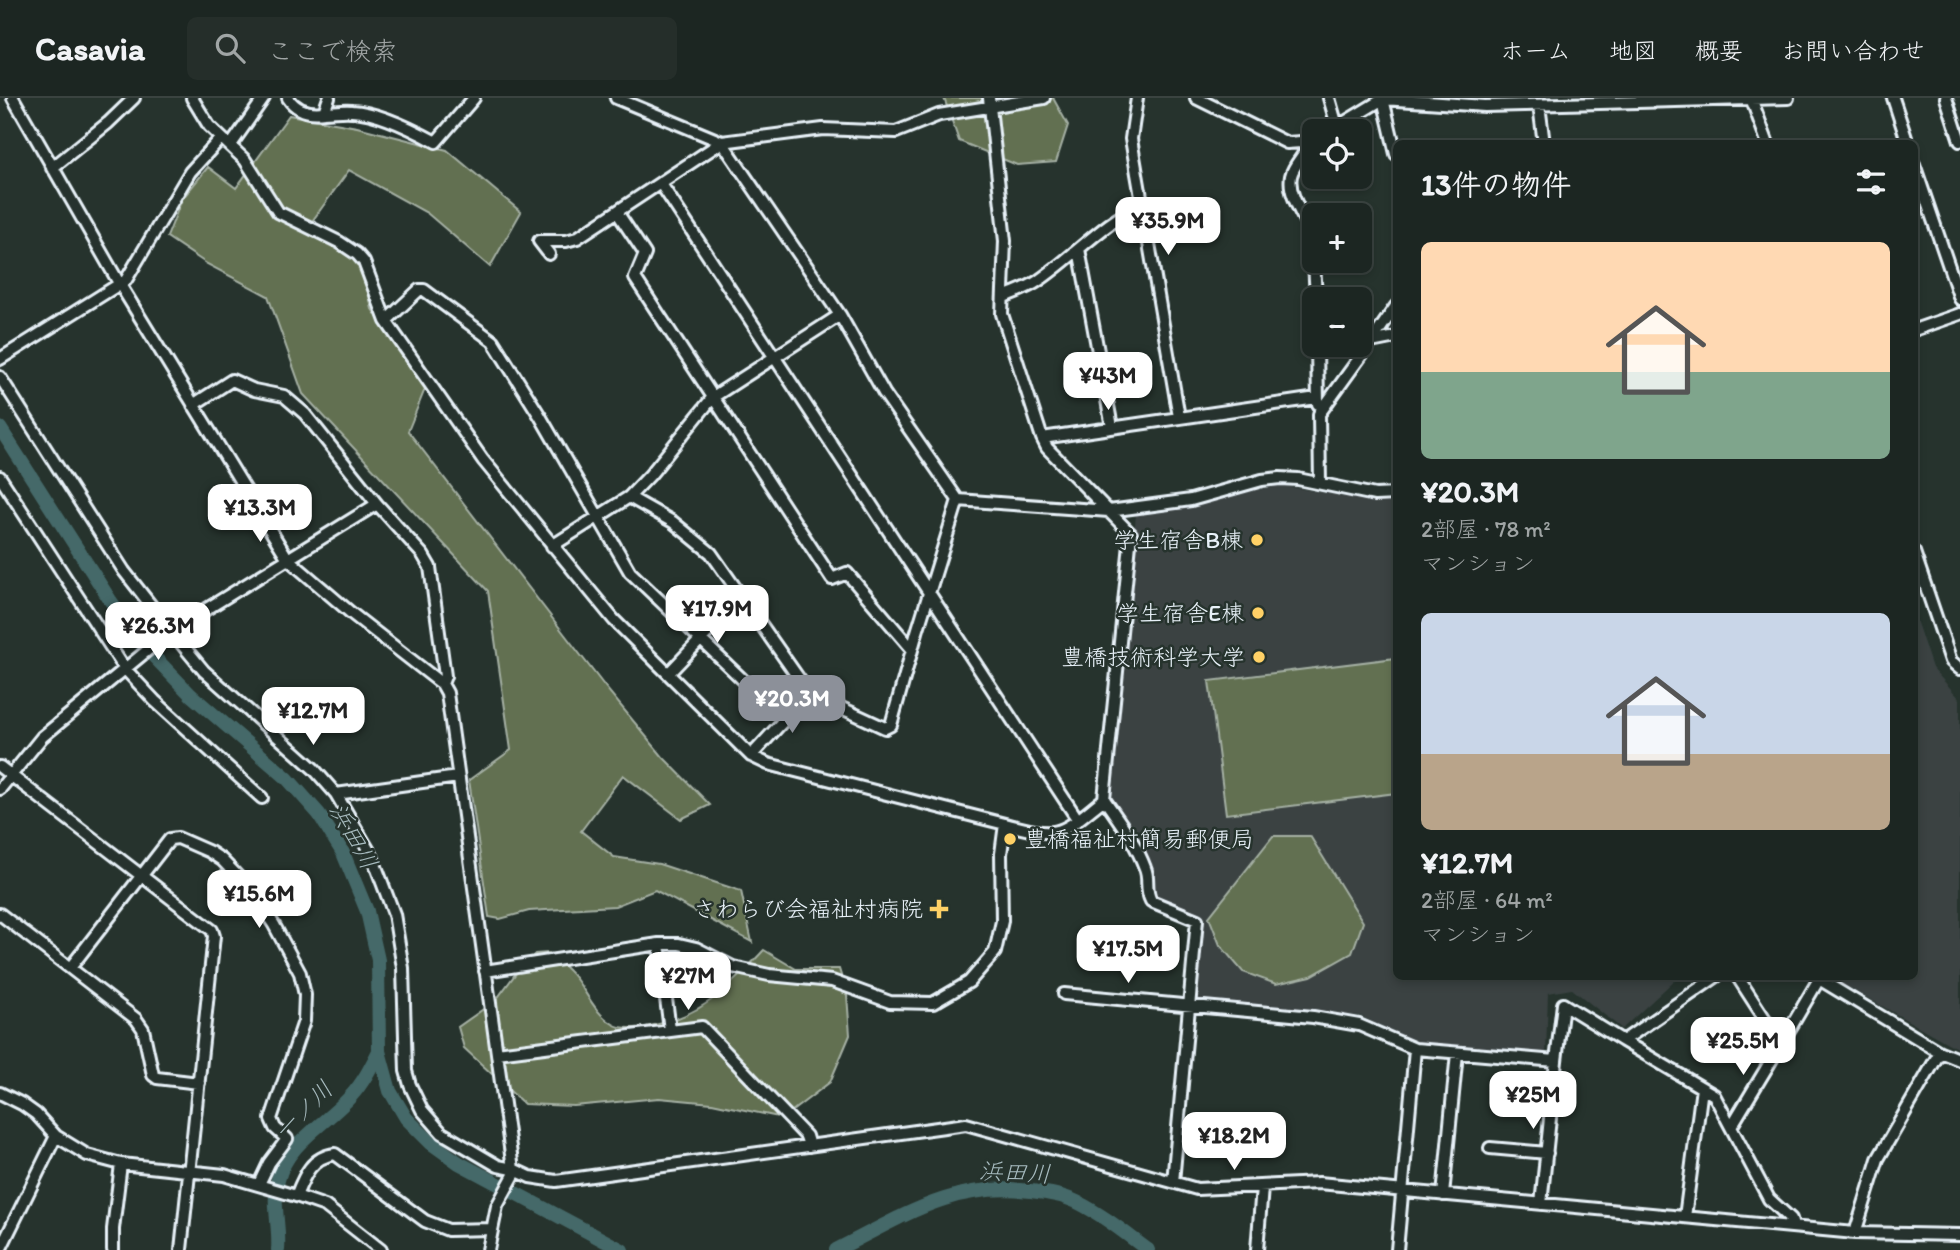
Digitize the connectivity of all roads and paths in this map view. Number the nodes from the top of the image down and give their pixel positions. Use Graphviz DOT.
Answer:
graph roads {
  1 [pos="13,98"];
  2 [pos="134,98"];
  3 [pos="192,98"];
  4 [pos="264,98"];
  5 [pos="288,98"];
  6 [pos="330,98"];
  7 [pos="474,98"];
  8 [pos="616,98"];
  9 [pos="1044,98"];
  10 [pos="1137,98"];
  11 [pos="1196,98"];
  12 [pos="1329,98"];
  13 [pos="1751,98"];
  14 [pos="1788,98"];
  15 [pos="1892,98"];
  16 [pos="1945,98"];
  17 [pos="1383,99"];
  18 [pos="989,102"];
  19 [pos="1539,105"];
  20 [pos="324,112"];
  21 [pos="1332,119"];
  22 [pos="1349,119"];
  23 [pos="220,138"];
  24 [pos="1544,140"];
  25 [pos="1767,140"];
  26 [pos="1907,140"];
  27 [pos="1393,141"];
  28 [pos="1960,141"];
  29 [pos="722,142"];
  30 [pos="1302,142"];
  31 [pos="231,145"];
  32 [pos="1302,157"];
  33 [pos="52,168"];
  34 [pos="1918,176"];
  35 [pos="661,184"];
  36 [pos="1144,204"];
  37 [pos="617,212"];
  38 [pos="1302,216"];
  39 [pos="1079,249"];
  40 [pos="549,254"];
  41 [pos="119,284"];
  42 [pos="1004,298"];
  43 [pos="1960,299"];
  44 [pos="1393,310"];
  45 [pos="1960,314"];
  46 [pos="840,315"];
  47 [pos="386,321"];
  48 [pos="1918,329"];
  49 [pos="1393,338"];
  50 [pos="1372,341"];
  51 [pos="1372,342"];
  52 [pos="776,356"];
  53 [pos="1317,357"];
  54 [pos="1360,357"];
  55 [pos="0,359"];
  56 [pos="0,377"];
  57 [pos="713,397"];
  58 [pos="1317,398"];
  59 [pos="193,405"];
  60 [pos="1319,414"];
  61 [pos="1179,417"];
  62 [pos="1112,427"];
  63 [pos="1042,438"];
  64 [pos="0,477"];
  65 [pos="1320,483"];
  66 [pos="1393,494"];
  67 [pos="629,497"];
  68 [pos="958,500"];
  69 [pos="377,504"];
  70 [pos="1109,511"];
  71 [pos="598,515"];
  72 [pos="552,546"];
  73 [pos="288,559"];
  74 [pos="1918,564"];
  75 [pos="929,595"];
  76 [pos="742,596"];
  77 [pos="169,632"];
  78 [pos="699,640"];
  79 [pos="912,649"];
  80 [pos="126,668"];
  81 [pos="1960,669"];
  82 [pos="669,673"];
  83 [pos="442,684"];
  84 [pos="809,692"];
  85 [pos="785,719"];
  86 [pos="751,755"];
  87 [pos="0,766"];
  88 [pos="11,775"];
  89 [pos="458,777"];
  90 [pos="0,789"];
  91 [pos="336,794"];
  92 [pos="262,798"];
  93 [pos="1104,799"];
  94 [pos="1078,820"];
  95 [pos="1005,824"];
  96 [pos="142,876"];
  97 [pos="0,914"];
  98 [pos="659,944"];
  99 [pos="70,968"];
  100 [pos="485,971"];
  101 [pos="1711,980"];
  102 [pos="1740,980"];
  103 [pos="1818,980"];
  104 [pos="1821,980"];
  105 [pos="1064,994"];
  106 [pos="1190,1007"];
  107 [pos="670,1030"];
  108 [pos="1623,1041"];
  109 [pos="1781,1044"];
  110 [pos="1415,1049"];
  111 [pos="1940,1052"];
  112 [pos="498,1053"];
  113 [pos="1457,1053"];
  114 [pos="1960,1060"];
  115 [pos="1556,1061"];
  116 [pos="199,1083"];
  117 [pos="1702,1088"];
  118 [pos="0,1093"];
  119 [pos="1731,1127"];
  120 [pos="56,1136"];
  121 [pos="809,1146"];
  122 [pos="1490,1148"];
  123 [pos="1547,1153"];
  124 [pos="121,1164"];
  125 [pos="189,1171"];
  126 [pos="514,1172"];
  127 [pos="1173,1182"];
  128 [pos="260,1185"];
  129 [pos="1262,1187"];
  130 [pos="1403,1191"];
  131 [pos="293,1195"];
  132 [pos="1443,1195"];
  133 [pos="1541,1204"];
  134 [pos="1685,1217"];
  135 [pos="1793,1227"];
  136 [pos="491,1229"];
  137 [pos="1855,1233"];
  138 [pos="1960,1235"];
  139 [pos="0,1250"];
  140 [pos="113,1250"];
  141 [pos="181,1250"];
  142 [pos="381,1250"];
  143 [pos="488,1250"];
  144 [pos="1257,1250"];
  145 [pos="1397,1250"];
  1 -- 33 [label="street"];
  2 -- 33 [label="street"];
  3 -- 23 [label="street"];
  4 -- 31 [label="street"];
  5 -- 20 [label="street"];
  6 -- 20 [label="street"];
  7 -- 20 [label="street"];
  8 -- 29 [label="street"];
  9 -- 18 [label="street"];
  10 -- 36 [label="street"];
  11 -- 30 [label="street"];
  12 -- 21 [label="street"];
  13 -- 14 [label="street"];
  13 -- 19 [label="street"];
  13 -- 25 [label="street"];
  15 -- 26 [label="street"];
  16 -- 28 [label="street"];
  17 -- 19 [label="street"];
  17 -- 22 [label="street"];
  17 -- 27 [label="street"];
  18 -- 29 [label="street"];
  18 -- 42 [label="street"];
  19 -- 24 [label="street"];
  23 -- 31 [label="street"];
  23 -- 41 [label="street"];
  29 -- 35 [label="street"];
  29 -- 46 [label="street"];
  31 -- 47 [label="street"];
  32 -- 38 [label="street"];
  33 -- 41 [label="street"];
  34 -- 43 [label="street"];
  35 -- 37 [label="street"];
  35 -- 52 [label="street"];
  36 -- 39 [label="street"];
  36 -- 61 [label="street"];
  37 -- 40 [label="street"];
  37 -- 57 [label="street"];
  39 -- 42 [label="street"];
  39 -- 62 [label="street"];
  41 -- 55 [label="street"];
  41 -- 59 [label="street"];
  42 -- 63 [label="street"];
  44 -- 50 [label="street"];
  45 -- 48 [label="street"];
  46 -- 52 [label="street"];
  46 -- 68 [label="street"];
  47 -- 71 [label="street"];
  47 -- 72 [label="street"];
  49 -- 51 [label="street"];
  52 -- 57 [label="street"];
  52 -- 75 [label="street"];
  53 -- 58 [label="street"];
  54 -- 60 [label="street"];
  56 -- 77 [label="street"];
  57 -- 67 [label="street"];
  57 -- 79 [label="street"];
  58 -- 60 [label="street"];
  58 -- 61 [label="street"];
  59 -- 69 [label="street"];
  59 -- 73 [label="street"];
  60 -- 65 [label="street"];
  61 -- 62 [label="street"];
  62 -- 63 [label="street"];
  63 -- 70 [label="street"];
  64 -- 80 [label="street"];
  65 -- 66 [label="street"];
  65 -- 70 [label="street"];
  67 -- 71 [label="street"];
  67 -- 76 [label="street"];
  68 -- 70 [label="street"];
  68 -- 75 [label="street"];
  69 -- 73 [label="street"];
  69 -- 83 [label="street"];
  70 -- 93 [label="street"];
  71 -- 72 [label="street"];
  71 -- 78 [label="street"];
  72 -- 82 [label="street"];
  73 -- 77 [label="street"];
  73 -- 83 [label="street"];
  74 -- 81 [label="street"];
  75 -- 79 [label="street"];
  75 -- 94 [label="street"];
  76 -- 78 [label="street"];
  76 -- 84 [label="street"];
  77 -- 80 [label="street"];
  77 -- 91 [label="street"];
  78 -- 82 [label="street"];
  78 -- 85 [label="street"];
  79 -- 84 [label="street"];
  80 -- 88 [label="street"];
  80 -- 92 [label="street"];
  82 -- 86 [label="street"];
  83 -- 89 [label="street"];
  84 -- 85 [label="street"];
  85 -- 86 [label="street"];
  86 -- 95 [label="street"];
  87 -- 88 [label="street"];
  88 -- 90 [label="street"];
  88 -- 96 [label="street"];
  89 -- 91 [label="street"];
  89 -- 100 [label="street"];
  91 -- 126 [label="street"];
  93 -- 94 [label="street"];
  93 -- 106 [label="street"];
  94 -- 95 [label="street"];
  95 -- 98 [label="street"];
  96 -- 99 [label="street"];
  96 -- 116 [label="street"];
  96 -- 128 [label="street"];
  97 -- 99 [label="street"];
  98 -- 100 [label="street"];
  98 -- 107 [label="street"];
  99 -- 116 [label="street"];
  100 -- 112 [label="street"];
  101 -- 108 [label="street"];
  102 -- 109 [label="street"];
  103 -- 109 [label="street"];
  104 -- 111 [label="street"];
  105 -- 106 [label="street"];
  106 -- 110 [label="street"];
  106 -- 127 [label="street"];
  107 -- 112 [label="street"];
  107 -- 121 [label="street"];
  108 -- 115 [label="street"];
  108 -- 117 [label="street"];
  109 -- 119 [label="street"];
  110 -- 113 [label="street"];
  110 -- 130 [label="street"];
  111 -- 114 [label="street"];
  111 -- 137 [label="street"];
  112 -- 126 [label="street"];
  113 -- 115 [label="street"];
  113 -- 132 [label="street"];
  115 -- 123 [label="street"];
  116 -- 125 [label="street"];
  117 -- 119 [label="street"];
  117 -- 134 [label="street"];
  118 -- 120 [label="street"];
  119 -- 135 [label="street"];
  120 -- 124 [label="street"];
  120 -- 139 [label="street"];
  121 -- 126 [label="street"];
  121 -- 127 [label="street"];
  122 -- 123 [label="street"];
  123 -- 133 [label="street"];
  124 -- 125 [label="street"];
  124 -- 140 [label="street"];
  125 -- 128 [label="street"];
  125 -- 141 [label="street"];
  126 -- 136 [label="street"];
  127 -- 129 [label="street"];
  128 -- 131 [label="street"];
  129 -- 130 [label="street"];
  129 -- 144 [label="street"];
  130 -- 132 [label="street"];
  130 -- 145 [label="street"];
  131 -- 136 [label="street"];
  131 -- 142 [label="street"];
  132 -- 133 [label="street"];
  133 -- 134 [label="street"];
  134 -- 135 [label="street"];
  135 -- 137 [label="street"];
  136 -- 143 [label="street"];
  137 -- 138 [label="street"];
}
